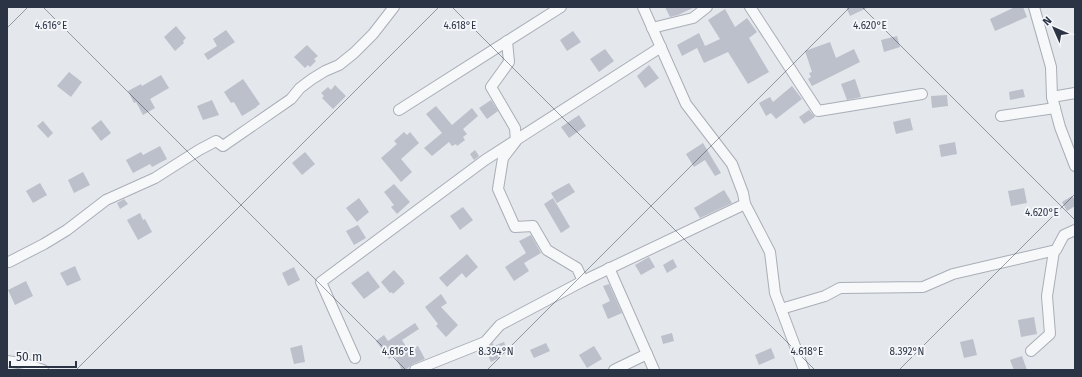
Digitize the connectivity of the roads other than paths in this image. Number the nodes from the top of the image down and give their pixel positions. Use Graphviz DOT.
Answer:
graph roads {
  1 [pos="394,7"];
  2 [pos="561,7"];
  3 [pos="643,7"];
  4 [pos="707,7"];
  5 [pos="750,7"];
  6 [pos="1034,7"];
  7 [pos="652,28"];
  8 [pos="507,41"];
  9 [pos="661,47"];
  10 [pos="1075,93"];
  11 [pos="922,94"];
  12 [pos="1052,97"];
  13 [pos="1055,108"];
  14 [pos="399,110"];
  15 [pos="1002,116"];
  16 [pos="516,140"];
  17 [pos="1075,166"];
  18 [pos="745,204"];
  19 [pos="1075,230"];
  20 [pos="1054,251"];
  21 [pos="9,262"];
  22 [pos="609,268"];
  23 [pos="583,281"];
  24 [pos="781,309"];
  25 [pos="1031,351"];
  26 [pos="647,354"];
  27 [pos="355,358"];
  28 [pos="7,361"];
  29 [pos="43,370"];
  30 [pos="415,370"];
  31 [pos="614,370"];
  32 [pos="654,370"];
  33 [pos="804,370"];
  1 -- 21 [label="street"];
  2 -- 8 [label="street"];
  3 -- 7 [label="street"];
  4 -- 7 [label="street"];
  5 -- 11 [label="street"];
  6 -- 12 [label="street"];
  7 -- 9 [label="street"];
  8 -- 14 [label="street"];
  8 -- 16 [label="street"];
  9 -- 16 [label="street"];
  9 -- 18 [label="street"];
  10 -- 12 [label="street"];
  12 -- 13 [label="street"];
  13 -- 15 [label="street"];
  13 -- 17 [label="street"];
  16 -- 23 [label="street"];
  16 -- 27 [label="street"];
  18 -- 22 [label="street"];
  18 -- 24 [label="street"];
  19 -- 20 [label="street"];
  20 -- 24 [label="street"];
  20 -- 25 [label="street"];
  22 -- 23 [label="street"];
  22 -- 26 [label="street"];
  23 -- 30 [label="street"];
  24 -- 33 [label="street"];
  26 -- 31 [label="street"];
  26 -- 32 [label="street"];
  28 -- 29 [label="street"];
}
